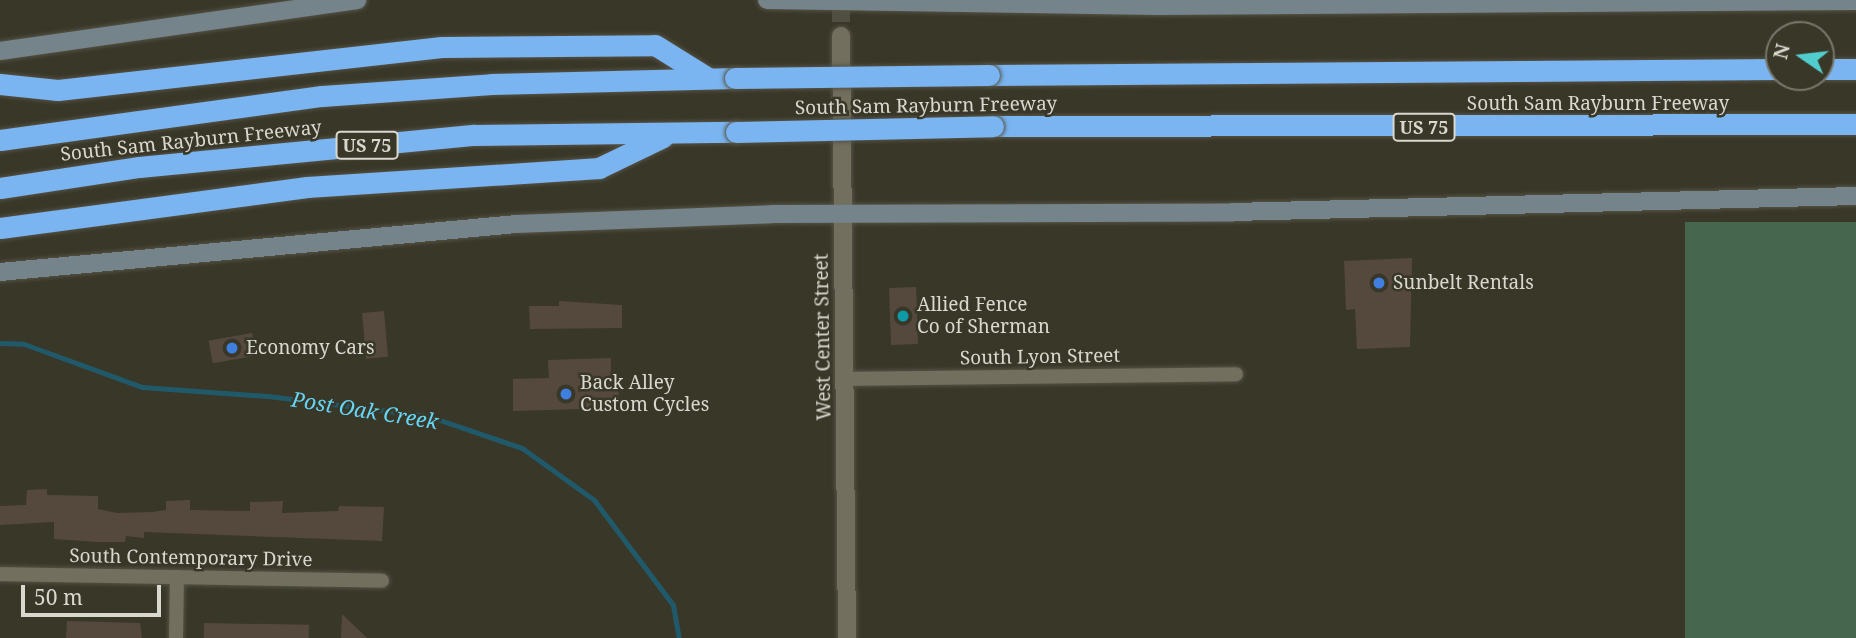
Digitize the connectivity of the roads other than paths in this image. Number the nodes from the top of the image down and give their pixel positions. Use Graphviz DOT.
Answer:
graph roads {
  1 [pos="357,0"];
  2 [pos="767,0"];
  3 [pos="1696,1"];
  4 [pos="1856,1"];
  5 [pos="841,2"];
  6 [pos="841,36"];
  7 [pos="0,51"];
  8 [pos="1765,69"];
  9 [pos="1835,69"];
  10 [pos="1856,69"];
  11 [pos="708,78"];
  12 [pos="0,84"];
  13 [pos="1856,124"];
  14 [pos="1722,127"];
  15 [pos="670,134"];
  16 [pos="1856,135"];
  17 [pos="0,140"];
  18 [pos="0,188"];
  19 [pos="1856,197"];
  20 [pos="842,216"];
  21 [pos="0,229"];
  22 [pos="0,272"];
  23 [pos="1236,374"];
  24 [pos="845,379"];
  25 [pos="0,574"];
  26 [pos="177,578"];
  27 [pos="382,581"];
  28 [pos="176,638"];
  29 [pos="847,638"];
  1 -- 7 [label="main road"];
  2 -- 5 [label="main road"];
  3 -- 4 [label="main road"];
  3 -- 5 [label="main road"];
  6 -- 20 [label="street, West Center Street"];
  8 -- 11 [label="highway, South Sam Rayburn Freeway, bridge"];
  9 -- 10 [label="highway"];
  11 -- 12 [label="highway"];
  11 -- 17 [label="highway, South Sam Rayburn Freeway"];
  13 -- 14 [label="highway, South Sam Rayburn Freeway / US 75"];
  14 -- 15 [label="highway, South Sam Rayburn Freeway / US 75, bridge"];
  14 -- 16 [label="highway"];
  15 -- 18 [label="highway, South Sam Rayburn Freeway / US 75"];
  15 -- 21 [label="highway"];
  19 -- 20 [label="main road"];
  20 -- 22 [label="main road"];
  20 -- 24 [label="street, West Center Street"];
  23 -- 24 [label="street, South Lyon Street"];
  24 -- 29 [label="street, West Center Street"];
  25 -- 26 [label="street, South Contemporary Drive"];
  26 -- 27 [label="street, South Contemporary Drive"];
  26 -- 28 [label="street"];
}
